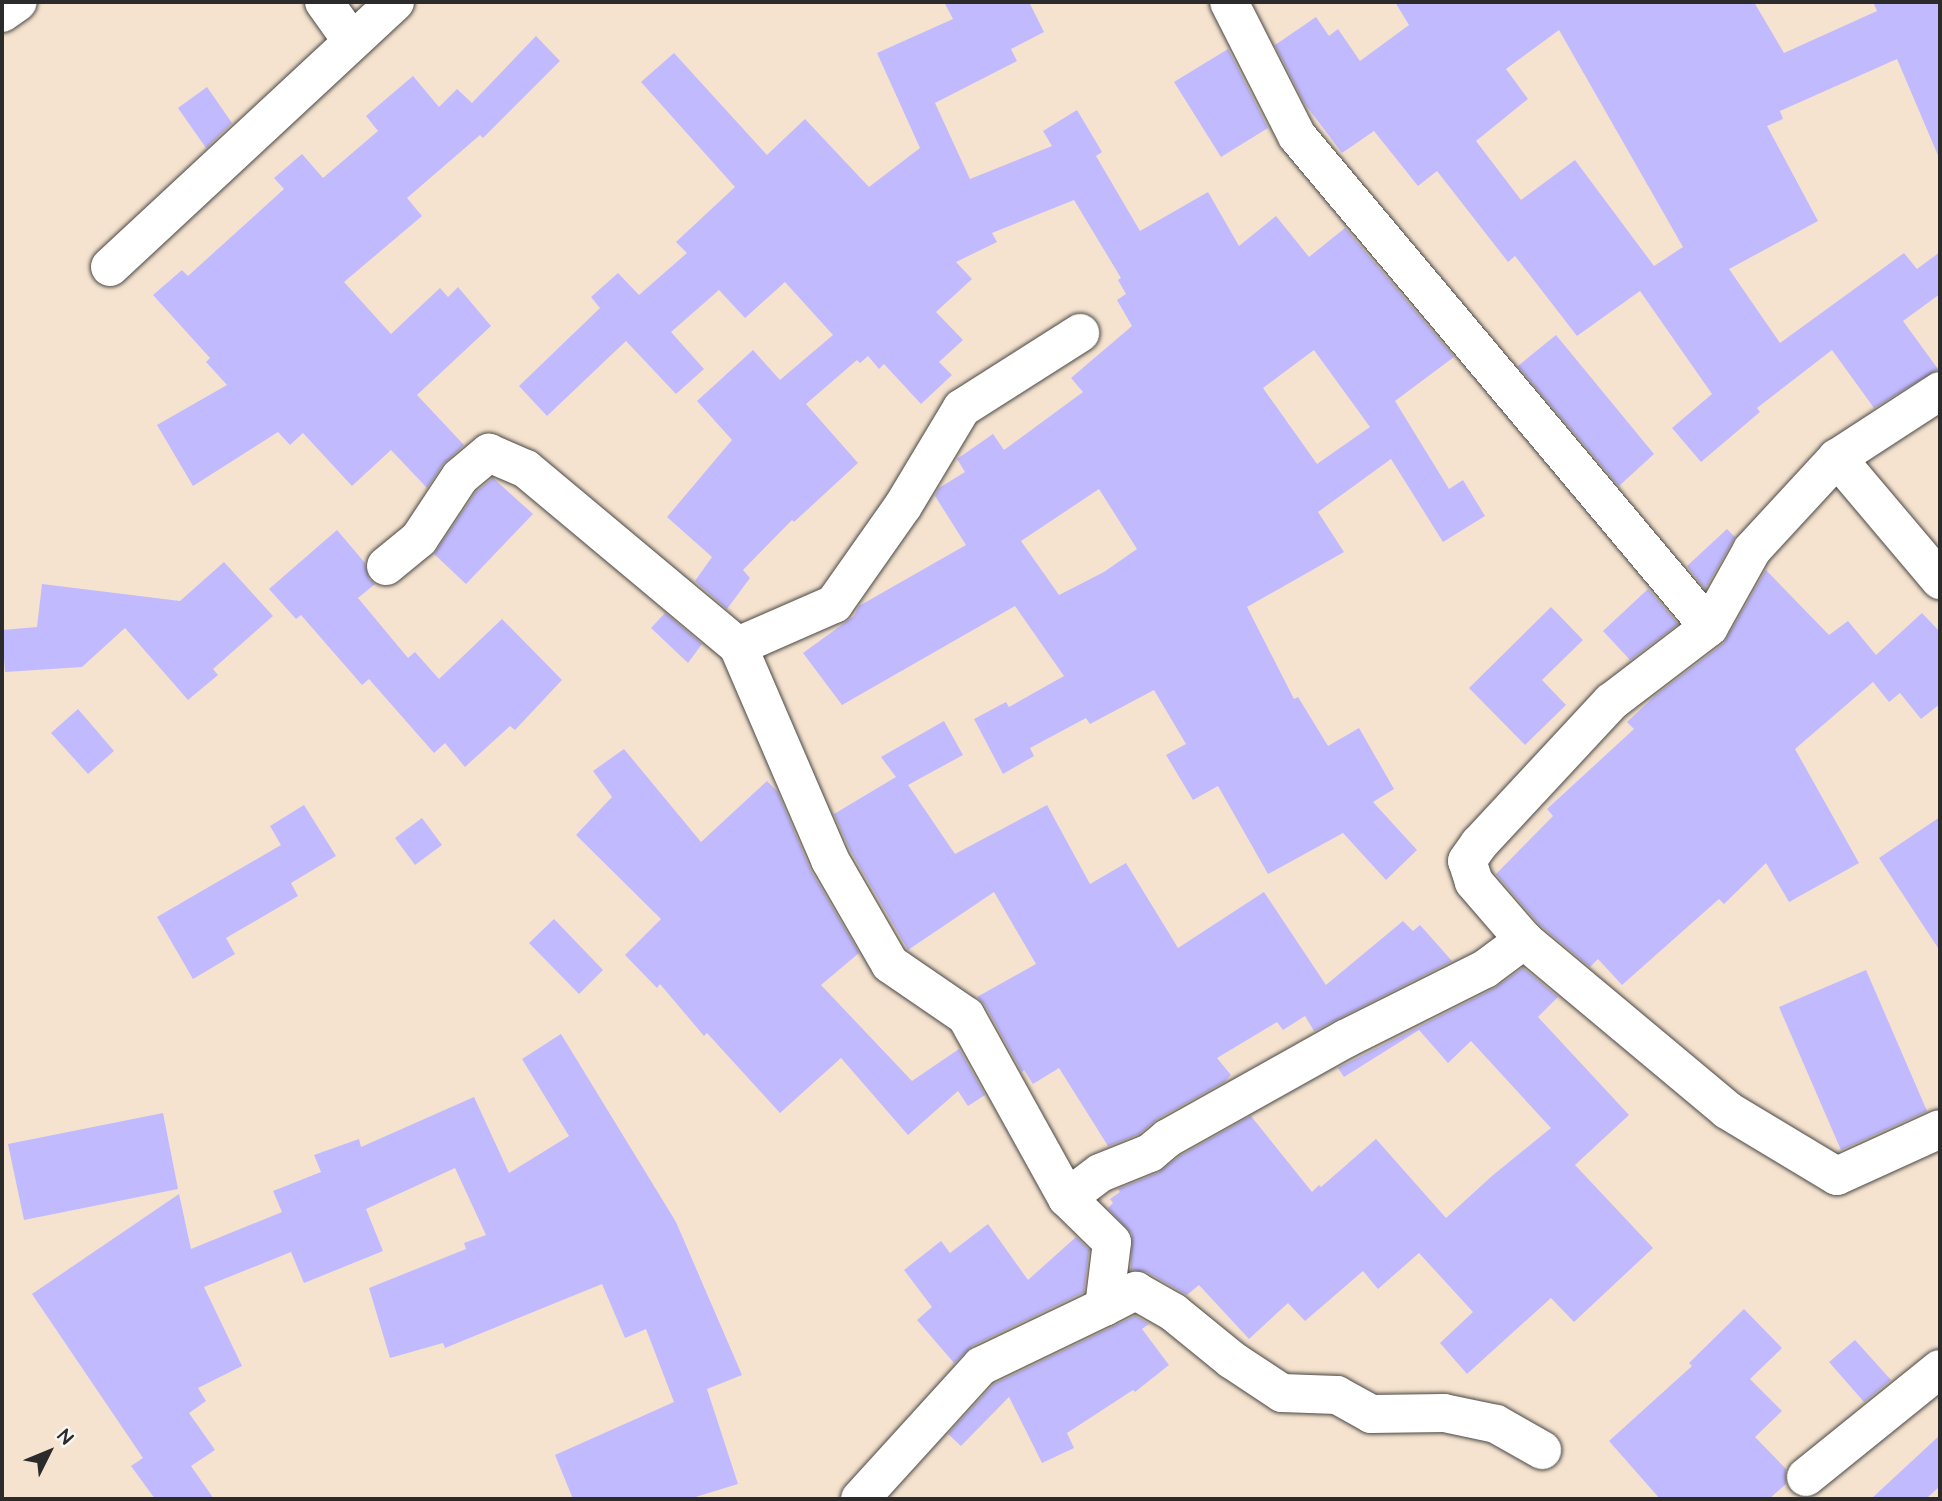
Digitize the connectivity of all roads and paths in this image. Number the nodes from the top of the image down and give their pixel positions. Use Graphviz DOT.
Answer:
graph roads {
  1 [pos="18,2"];
  2 [pos="324,2"];
  3 [pos="395,2"];
  4 [pos="1229,2"];
  5 [pos="2,13"];
  6 [pos="351,40"];
  7 [pos="110,267"];
  8 [pos="1080,333"];
  9 [pos="1940,391"];
  10 [pos="1837,458"];
  11 [pos="386,566"];
  12 [pos="1940,580"];
  13 [pos="1709,627"];
  14 [pos="738,646"];
  15 [pos="1524,940"];
  16 [pos="1940,1129"];
  17 [pos="1067,1198"];
  18 [pos="1104,1307"];
  19 [pos="1940,1370"];
  20 [pos="1542,1450"];
  21 [pos="1806,1477"];
  22 [pos="860,1499"];
  1 -- 5 [label="street"];
  2 -- 6 [label="street"];
  3 -- 6 [label="street"];
  4 -- 13 [label="street"];
  6 -- 7 [label="street"];
  8 -- 14 [label="street"];
  9 -- 10 [label="street"];
  10 -- 12 [label="street"];
  10 -- 13 [label="street"];
  11 -- 14 [label="street"];
  13 -- 15 [label="street"];
  14 -- 17 [label="street"];
  15 -- 16 [label="street"];
  15 -- 17 [label="street"];
  17 -- 18 [label="street"];
  18 -- 20 [label="street"];
  18 -- 22 [label="street"];
  19 -- 21 [label="street"];
}
